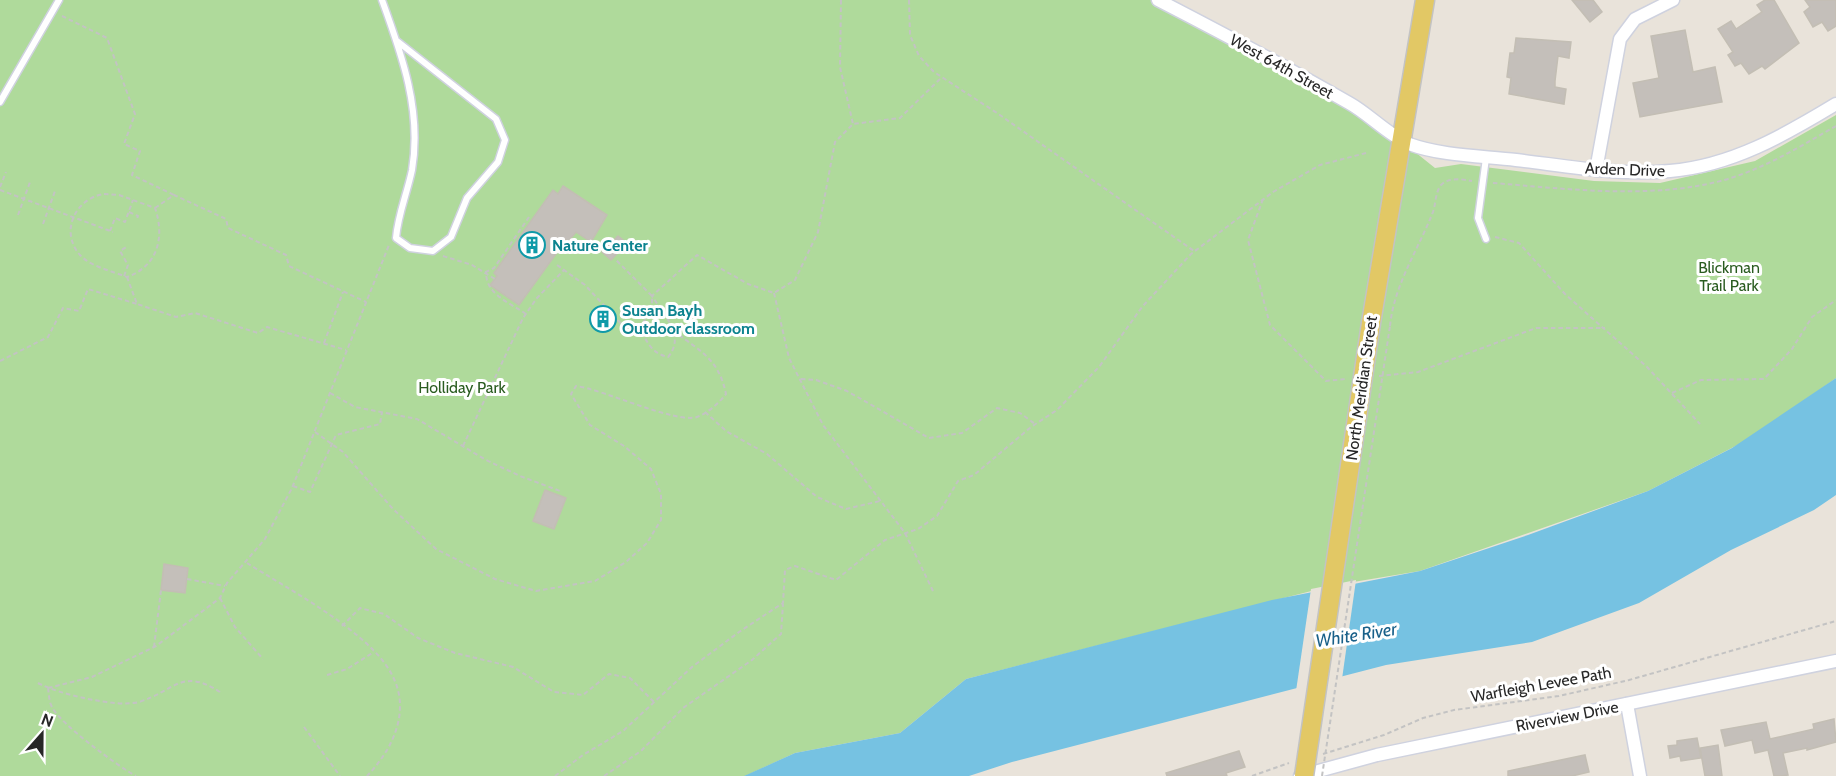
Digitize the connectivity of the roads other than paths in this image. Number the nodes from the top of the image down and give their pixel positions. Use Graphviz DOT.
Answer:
graph roads {
  1 [pos="59,0"];
  2 [pos="382,0"];
  3 [pos="1158,0"];
  4 [pos="1425,0"];
  5 [pos="1673,0"];
  6 [pos="397,41"];
  7 [pos="0,102"];
  8 [pos="1836,104"];
  9 [pos="1402,140"];
  10 [pos="1486,157"];
  11 [pos="1596,170"];
  12 [pos="1486,239"];
  13 [pos="1836,661"];
  14 [pos="1627,704"];
  15 [pos="1301,771"];
  16 [pos="1340,771"];
  17 [pos="1640,776"];
  1 -- 7 [label="lane"];
  2 -- 6 [label="lane"];
  3 -- 9 [label="street, West 64th Street"];
  4 -- 9 [label="main road, North Meridian Street"];
  5 -- 11 [label="street"];
  6 -- 6 [label="lane"];
  8 -- 11 [label="street, Arden Drive"];
  9 -- 10 [label="street, Arden Drive"];
  9 -- 15 [label="main road, North Meridian Street, bridge"];
  10 -- 11 [label="street, Arden Drive"];
  10 -- 12 [label="lane"];
  13 -- 14 [label="street, Riverview Drive"];
  14 -- 16 [label="street, Riverview Drive"];
  14 -- 17 [label="street"];
  15 -- 16 [label="street, Riverview Drive"];
}
